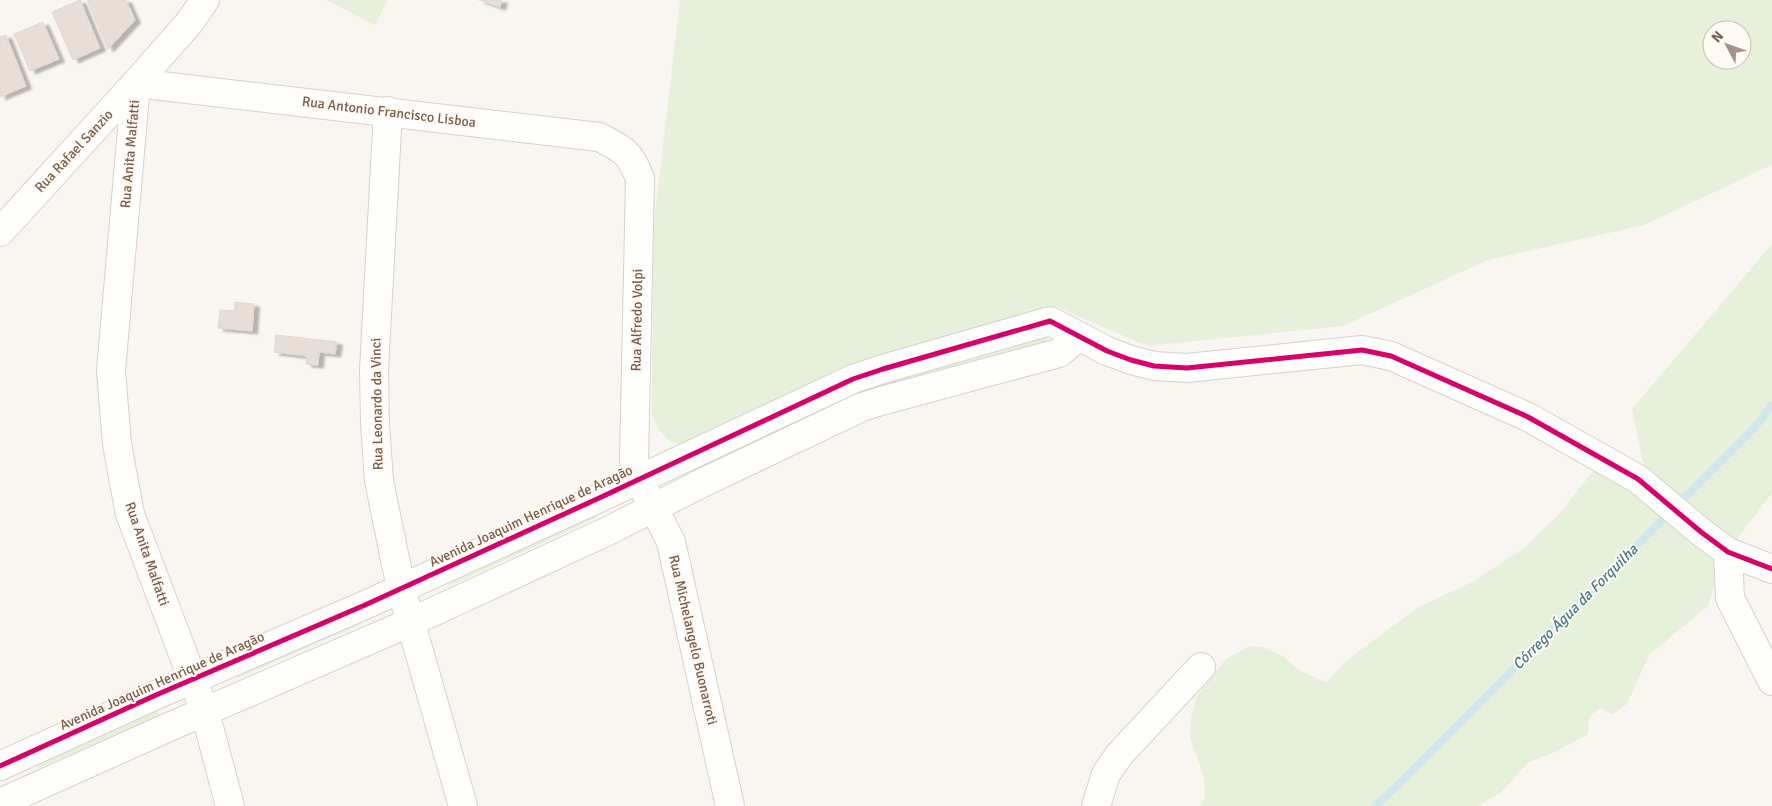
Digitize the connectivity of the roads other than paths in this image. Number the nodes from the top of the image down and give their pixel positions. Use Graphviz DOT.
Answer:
graph roads {
  1 [pos="205,0"];
  2 [pos="136,84"];
  3 [pos="388,111"];
  4 [pos="634,161"];
  5 [pos="0,232"];
  6 [pos="1078,337"];
  7 [pos="853,379"];
  8 [pos="862,407"];
  9 [pos="639,479"];
  10 [pos="653,507"];
  11 [pos="1728,552"];
  12 [pos="1772,569"];
  13 [pos="402,588"];
  14 [pos="411,622"];
  15 [pos="1201,666"];
  16 [pos="192,680"];
  17 [pos="1772,681"];
  18 [pos="205,712"];
  19 [pos="0,766"];
  20 [pos="0,803"];
  21 [pos="230,806"];
  22 [pos="463,806"];
  23 [pos="730,806"];
  24 [pos="1096,806"];
  1 -- 2 [label="street, Rua Rafael Sanzio"];
  2 -- 3 [label="street, Rua Antonio Francisco Lisboa"];
  2 -- 5 [label="street, Rua Rafael Sanzio"];
  2 -- 16 [label="street, Rua Anita Malfatti"];
  3 -- 4 [label="street, Rua Antonio Francisco Lisboa"];
  3 -- 13 [label="street, Rua Leonardo da Vinci"];
  4 -- 9 [label="street, Rua Alfredo Volpi"];
  6 -- 7 [label="street, Avenida Joaquim Henrique de Aragão"];
  6 -- 8 [label="street"];
  6 -- 11 [label="street, Avenida Joaquim Henrique de Aragão"];
  7 -- 8 [label="street"];
  7 -- 9 [label="street, Avenida Joaquim Henrique de Aragão"];
  8 -- 10 [label="street"];
  9 -- 10 [label="street, Rua Michelangelo Buonarroti"];
  9 -- 13 [label="street, Avenida Joaquim Henrique de Aragão"];
  10 -- 14 [label="street"];
  10 -- 23 [label="street, Rua Michelangelo Buonarroti"];
  11 -- 12 [label="street, Avenida Joaquim Henrique de Aragão"];
  11 -- 17 [label="street"];
  13 -- 14 [label="street, Rua Leonardo da Vinci"];
  13 -- 16 [label="street, Avenida Joaquim Henrique de Aragão"];
  14 -- 18 [label="street"];
  14 -- 22 [label="street, Rua Leonardo da Vinci"];
  15 -- 24 [label="street"];
  16 -- 18 [label="street, Rua Anita Malfatti"];
  16 -- 19 [label="street, Avenida Joaquim Henrique de Aragão"];
  18 -- 20 [label="street"];
  18 -- 21 [label="street, Rua Anita Malfatti"];
}
